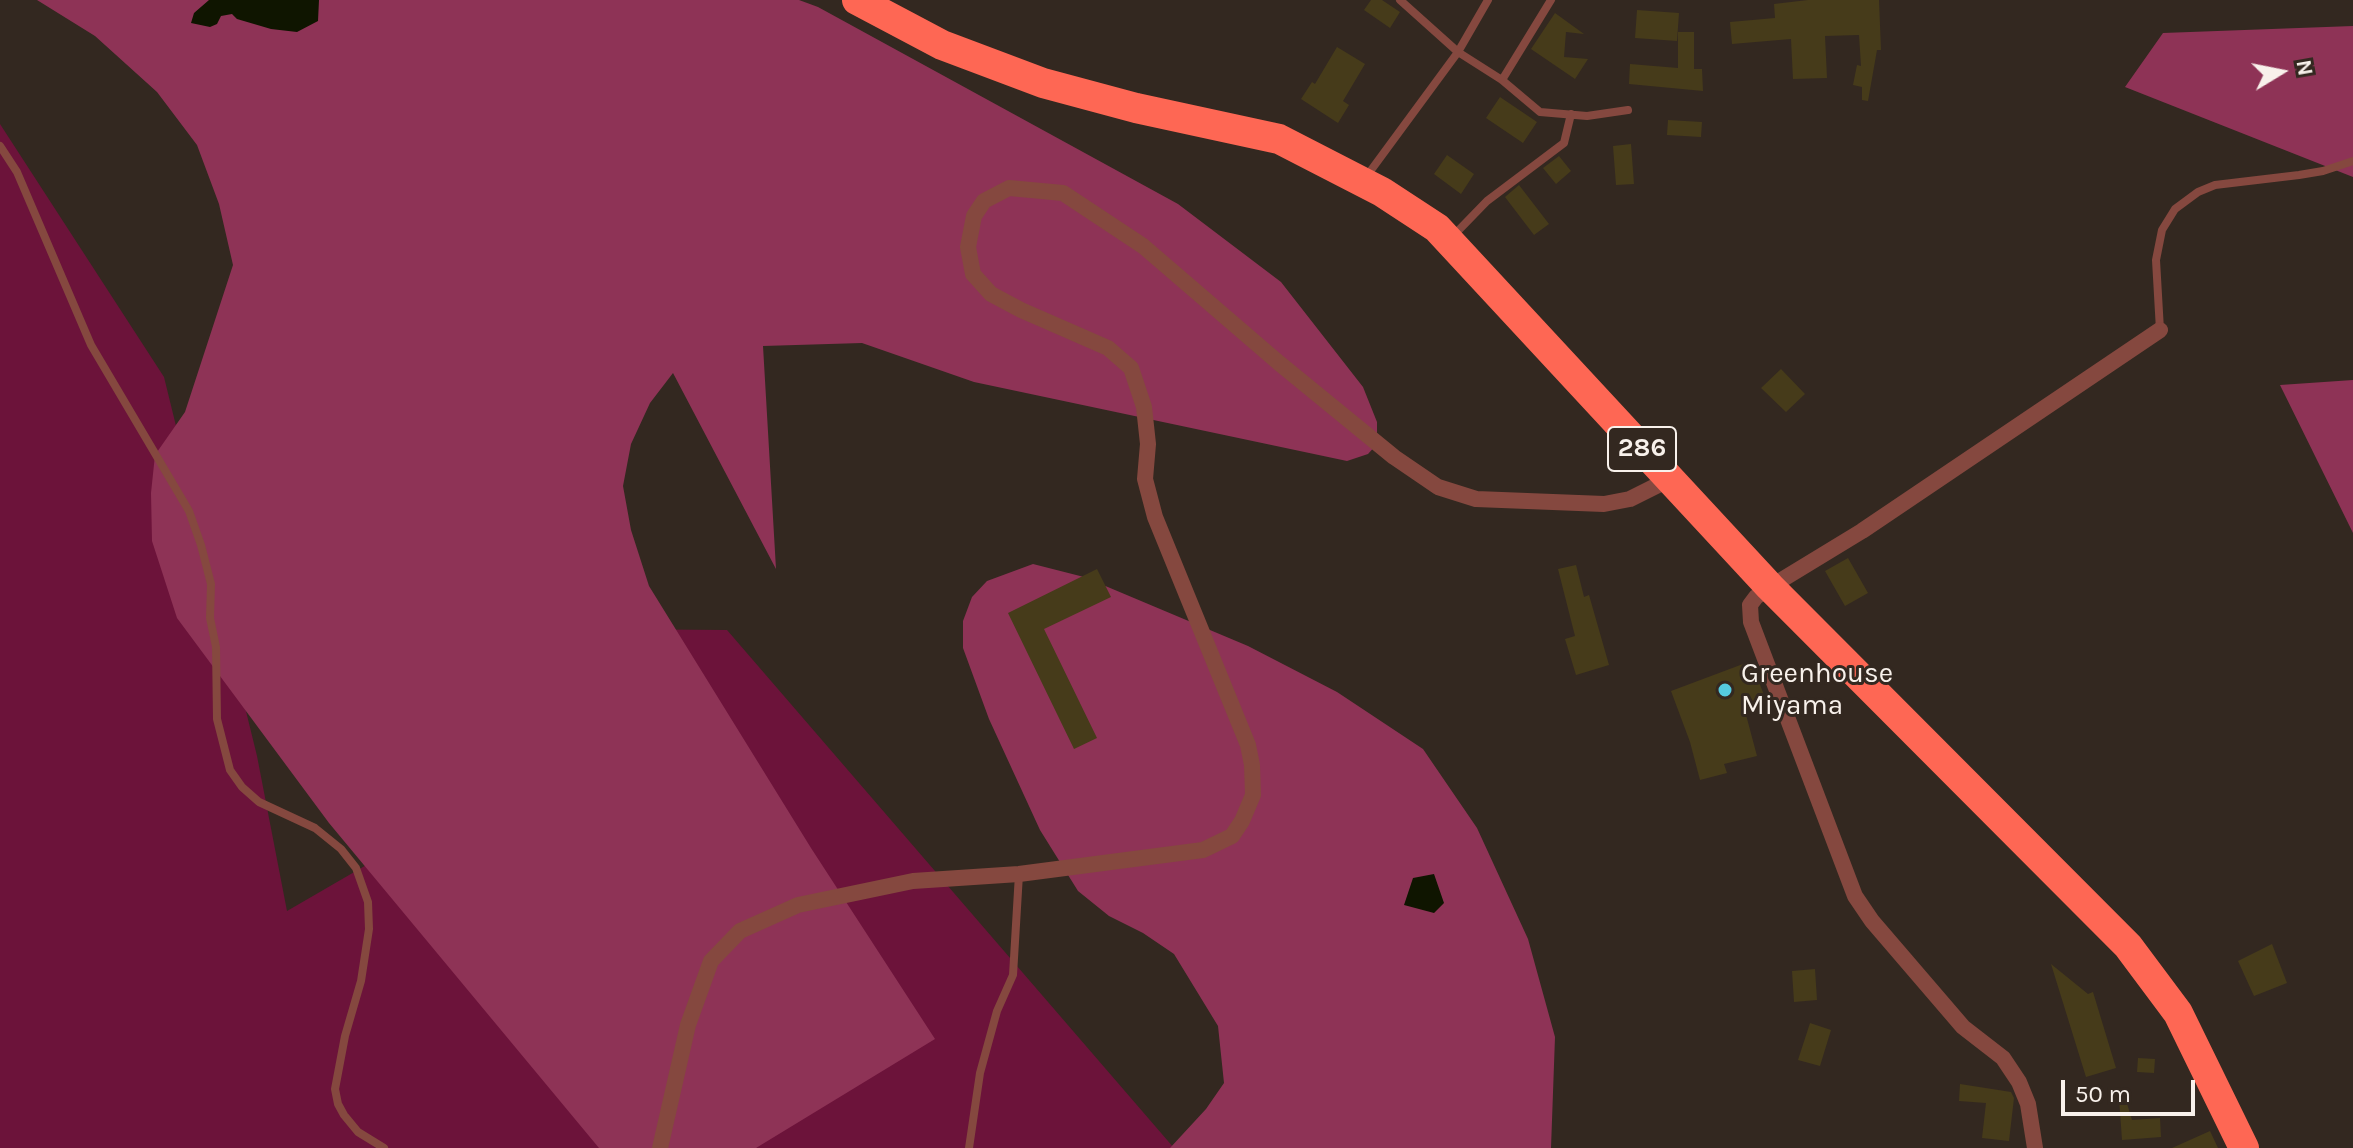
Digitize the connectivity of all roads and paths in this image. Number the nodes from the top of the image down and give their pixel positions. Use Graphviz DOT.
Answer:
graph roads {
  1 [pos="857,0"];
  2 [pos="1400,0"];
  3 [pos="1488,0"];
  4 [pos="1551,0"];
  5 [pos="1458,52"];
  6 [pos="1502,80"];
  7 [pos="1628,110"];
  8 [pos="1571,114"];
  9 [pos="0,146"];
  10 [pos="2353,161"];
  11 [pos="1362,182"];
  12 [pos="1448,241"];
  13 [pos="2160,330"];
  14 [pos="1670,479"];
  15 [pos="1770,587"];
  16 [pos="1019,874"];
  17 [pos="384,1148"];
  18 [pos="660,1148"];
  19 [pos="969,1148"];
  20 [pos="2035,1148"];
  21 [pos="2244,1148"];
  1 -- 11 [label="highway, 286"];
  2 -- 5 [label="lane"];
  3 -- 5 [label="lane"];
  4 -- 6 [label="lane"];
  5 -- 6 [label="lane"];
  5 -- 11 [label="lane"];
  6 -- 8 [label="lane"];
  7 -- 8 [label="lane"];
  8 -- 12 [label="lane"];
  9 -- 17 [label="lane"];
  10 -- 13 [label="lane"];
  11 -- 12 [label="highway, 286"];
  12 -- 14 [label="highway, 286"];
  13 -- 15 [label="street"];
  14 -- 15 [label="highway, 286"];
  14 -- 16 [label="street"];
  15 -- 20 [label="street"];
  15 -- 21 [label="highway, 286"];
  16 -- 18 [label="street"];
  16 -- 19 [label="lane"];
}
